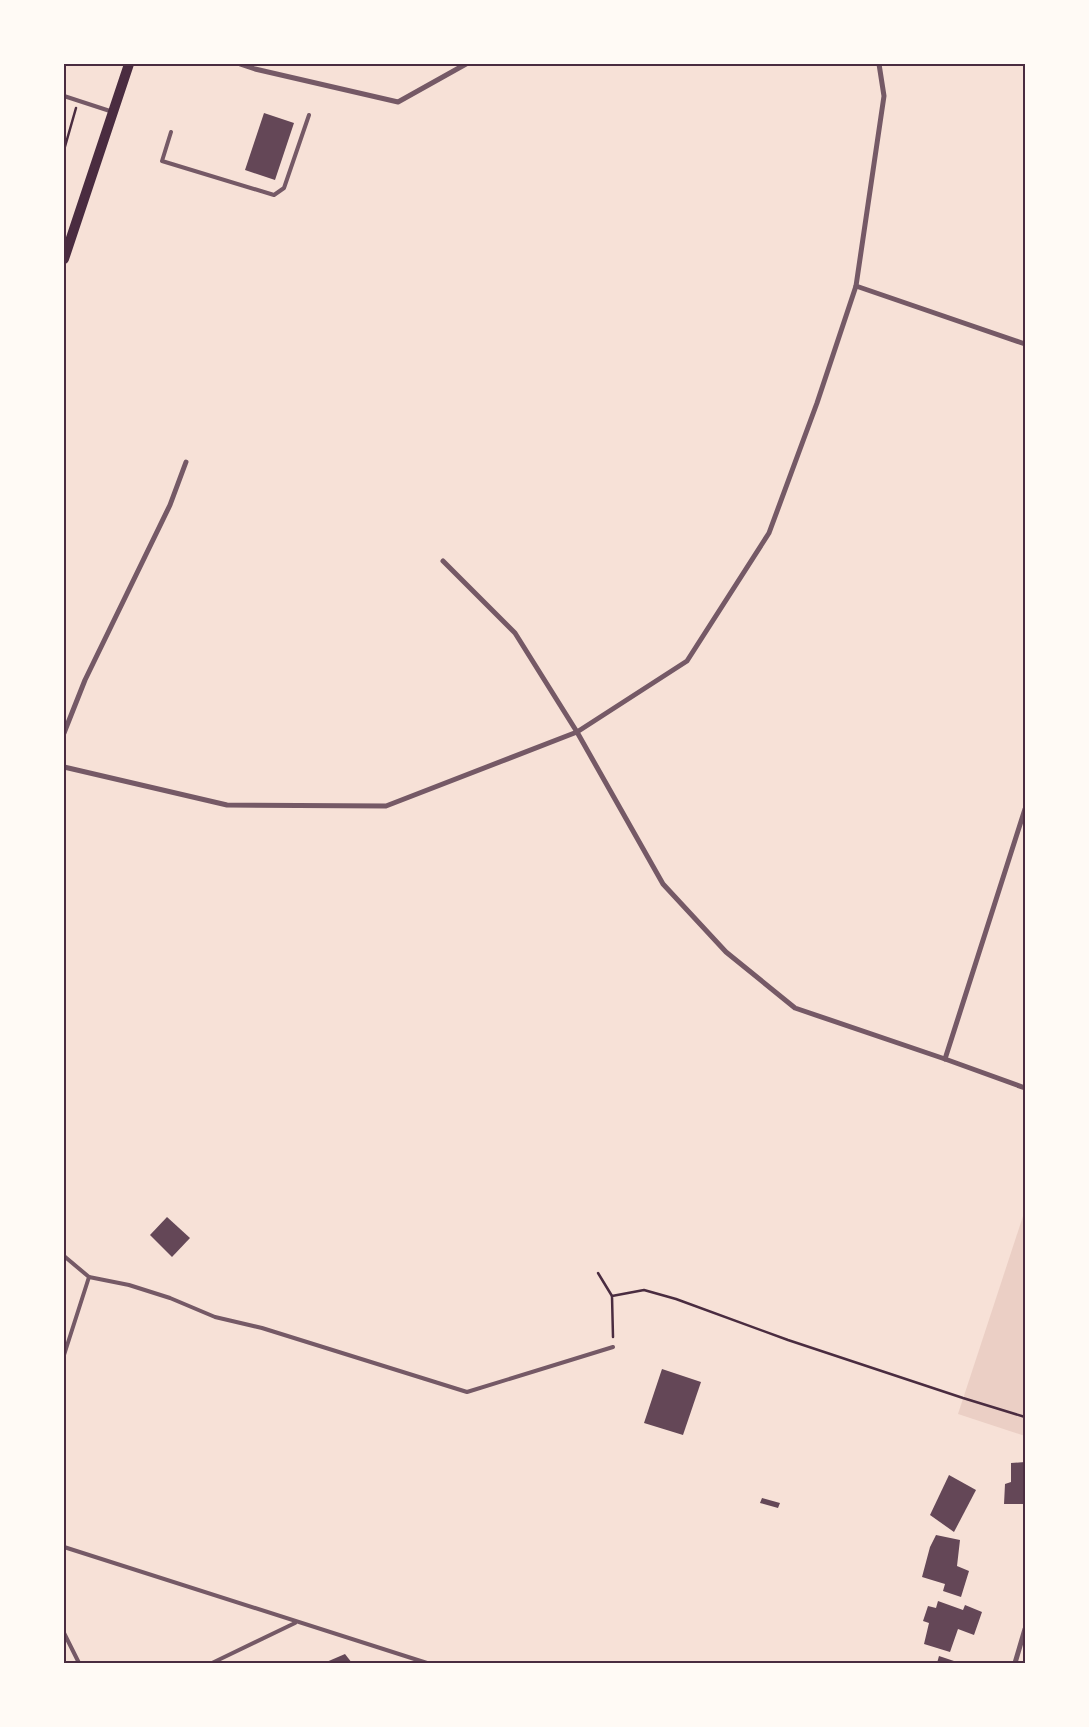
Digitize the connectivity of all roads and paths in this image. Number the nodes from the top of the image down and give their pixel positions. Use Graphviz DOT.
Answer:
graph roads {
  1 [pos="129,64"];
  2 [pos="240,64"];
  3 [pos="466,64"];
  4 [pos="879,64"];
  5 [pos="64,96"];
  6 [pos="78,101"];
  7 [pos="113,112"];
  8 [pos="309,115"];
  9 [pos="171,132"];
  10 [pos="64,150"];
  11 [pos="64,259"];
  12 [pos="856,286"];
  13 [pos="1025,344"];
  14 [pos="186,462"];
  15 [pos="443,560"];
  16 [pos="577,732"];
  17 [pos="64,733"];
  18 [pos="64,767"];
  19 [pos="1025,809"];
  20 [pos="945,1059"];
  21 [pos="1025,1088"];
  22 [pos="64,1256"];
  23 [pos="598,1273"];
  24 [pos="89,1277"];
  25 [pos="612,1296"];
  26 [pos="613,1347"];
  27 [pos="64,1355"];
  28 [pos="1025,1417"];
  29 [pos="64,1547"];
  30 [pos="296,1623"];
  31 [pos="1025,1629"];
  32 [pos="64,1633"];
  33 [pos="79,1663"];
  34 [pos="212,1663"];
  35 [pos="427,1663"];
  36 [pos="1015,1663"];
  1 -- 7 [label="main road"];
  2 -- 3 [label="street"];
  4 -- 12 [label="street"];
  5 -- 6 [label="lane"];
  6 -- 7 [label="lane"];
  6 -- 10 [label="path"];
  7 -- 11 [label="main road"];
  8 -- 9 [label="lane"];
  12 -- 13 [label="street"];
  12 -- 16 [label="street"];
  14 -- 17 [label="street"];
  15 -- 16 [label="street"];
  16 -- 18 [label="street"];
  16 -- 20 [label="street"];
  19 -- 20 [label="street"];
  20 -- 21 [label="street"];
  22 -- 24 [label="lane"];
  23 -- 25 [label="path"];
  24 -- 26 [label="lane"];
  24 -- 27 [label="lane"];
  25 -- 26 [label="path"];
  25 -- 28 [label="path"];
  29 -- 30 [label="lane"];
  30 -- 34 [label="lane"];
  30 -- 35 [label="lane"];
  31 -- 36 [label="street"];
  32 -- 33 [label="lane"];
}
